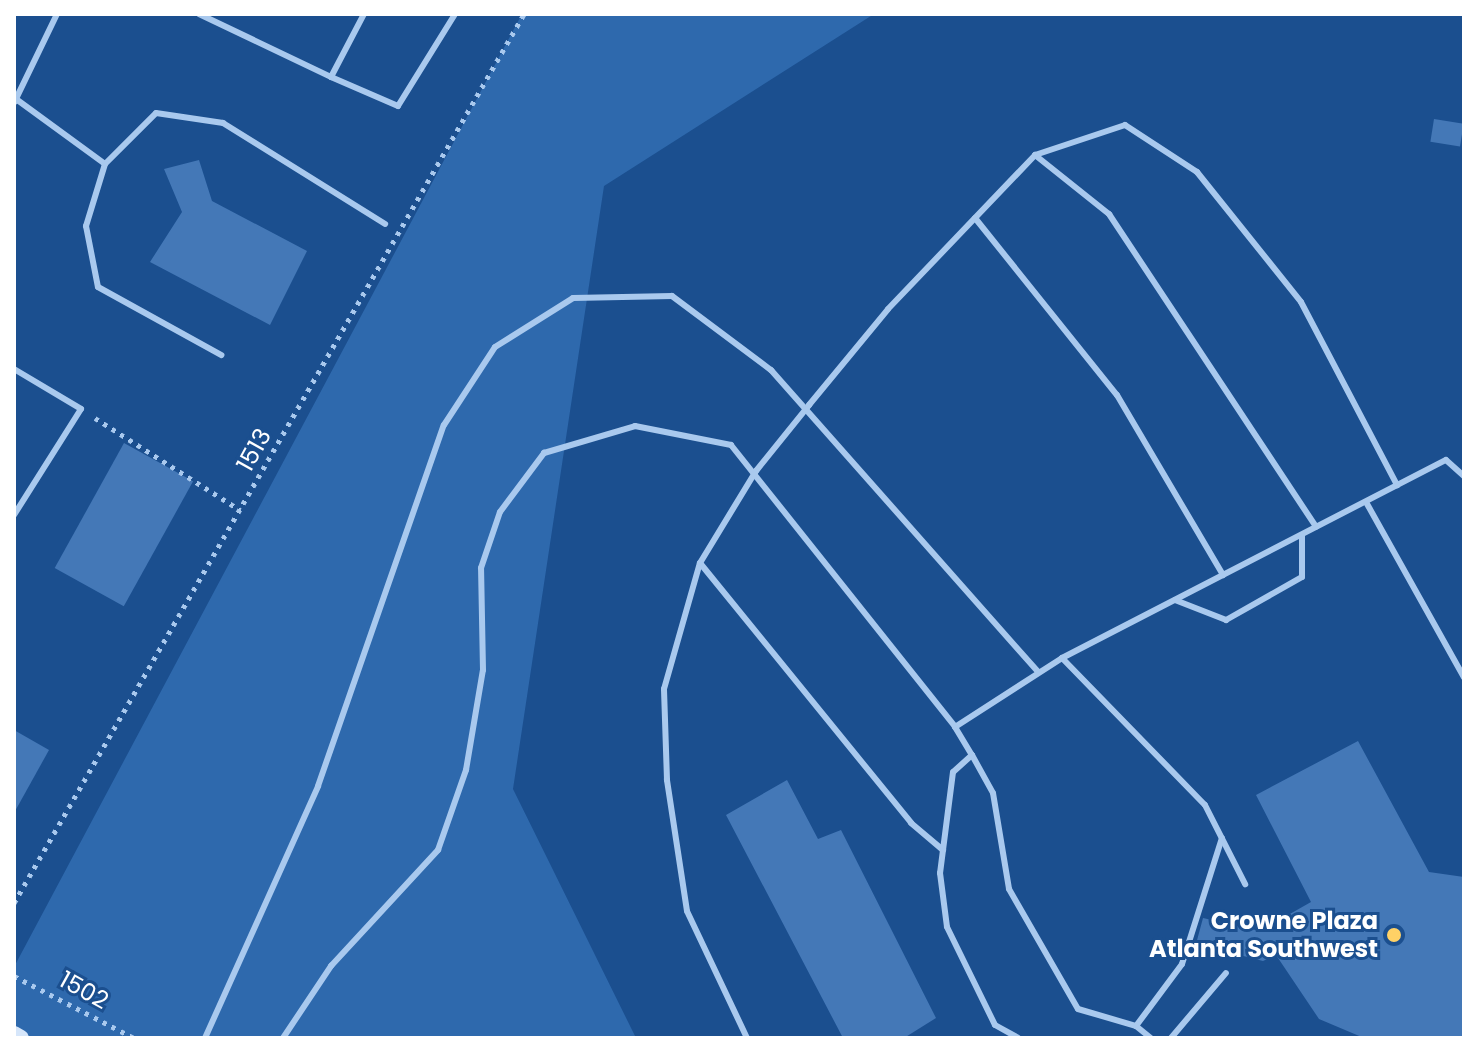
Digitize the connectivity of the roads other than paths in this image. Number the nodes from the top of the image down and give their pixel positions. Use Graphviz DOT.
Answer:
graph roads {
  1 [pos="57,14"];
  2 [pos="199,14"];
  3 [pos="364,14"];
  4 [pos="455,14"];
  5 [pos="331,77"];
  6 [pos="15,99"];
  7 [pos="1035,155"];
  8 [pos="105,164"];
  9 [pos="975,218"];
  10 [pos="385,224"];
  11 [pos="221,355"];
  12 [pos="14,369"];
  13 [pos="809,405"];
  14 [pos="756,471"];
  15 [pos="1464,476"];
  16 [pos="1397,485"];
  17 [pos="1366,502"];
  18 [pos="14,515"];
  19 [pos="1316,527"];
  20 [pos="1302,535"];
  21 [pos="700,563"];
  22 [pos="1223,575"];
  23 [pos="1175,600"];
  24 [pos="1062,658"];
  25 [pos="1038,672"];
  26 [pos="1464,677"];
  27 [pos="955,727"];
  28 [pos="972,755"];
  29 [pos="1222,838"];
  30 [pos="943,850"];
  31 [pos="1245,884"];
  32 [pos="1226,973"];
  33 [pos="1136,1026"];
  34 [pos="14,1034"];
  35 [pos="21,1038"];
  36 [pos="205,1038"];
  37 [pos="283,1038"];
  38 [pos="747,1038"];
  39 [pos="1018,1038"];
  40 [pos="1151,1038"];
  41 [pos="1171,1038"];
  1 -- 6 [label="lane"];
  2 -- 5 [label="lane"];
  3 -- 5 [label="lane"];
  4 -- 5 [label="lane"];
  6 -- 8 [label="lane"];
  7 -- 9 [label="lane"];
  7 -- 16 [label="lane"];
  7 -- 19 [label="lane"];
  8 -- 10 [label="lane"];
  8 -- 11 [label="lane"];
  9 -- 13 [label="lane"];
  9 -- 22 [label="lane"];
  12 -- 18 [label="lane"];
  13 -- 14 [label="lane"];
  13 -- 25 [label="lane"];
  13 -- 36 [label="lane"];
  14 -- 21 [label="lane"];
  14 -- 27 [label="lane"];
  14 -- 37 [label="lane"];
  15 -- 16 [label="lane"];
  16 -- 17 [label="lane"];
  17 -- 19 [label="lane"];
  17 -- 26 [label="lane"];
  19 -- 20 [label="lane"];
  20 -- 22 [label="lane"];
  20 -- 23 [label="lane"];
  21 -- 30 [label="lane"];
  21 -- 38 [label="lane"];
  22 -- 23 [label="lane"];
  23 -- 24 [label="lane"];
  24 -- 25 [label="lane"];
  24 -- 29 [label="lane"];
  25 -- 27 [label="lane"];
  27 -- 28 [label="lane"];
  28 -- 30 [label="lane"];
  28 -- 33 [label="lane"];
  29 -- 31 [label="lane"];
  29 -- 33 [label="lane"];
  30 -- 39 [label="lane"];
  32 -- 41 [label="lane"];
  33 -- 40 [label="lane"];
  34 -- 35 [label="street"];
}
